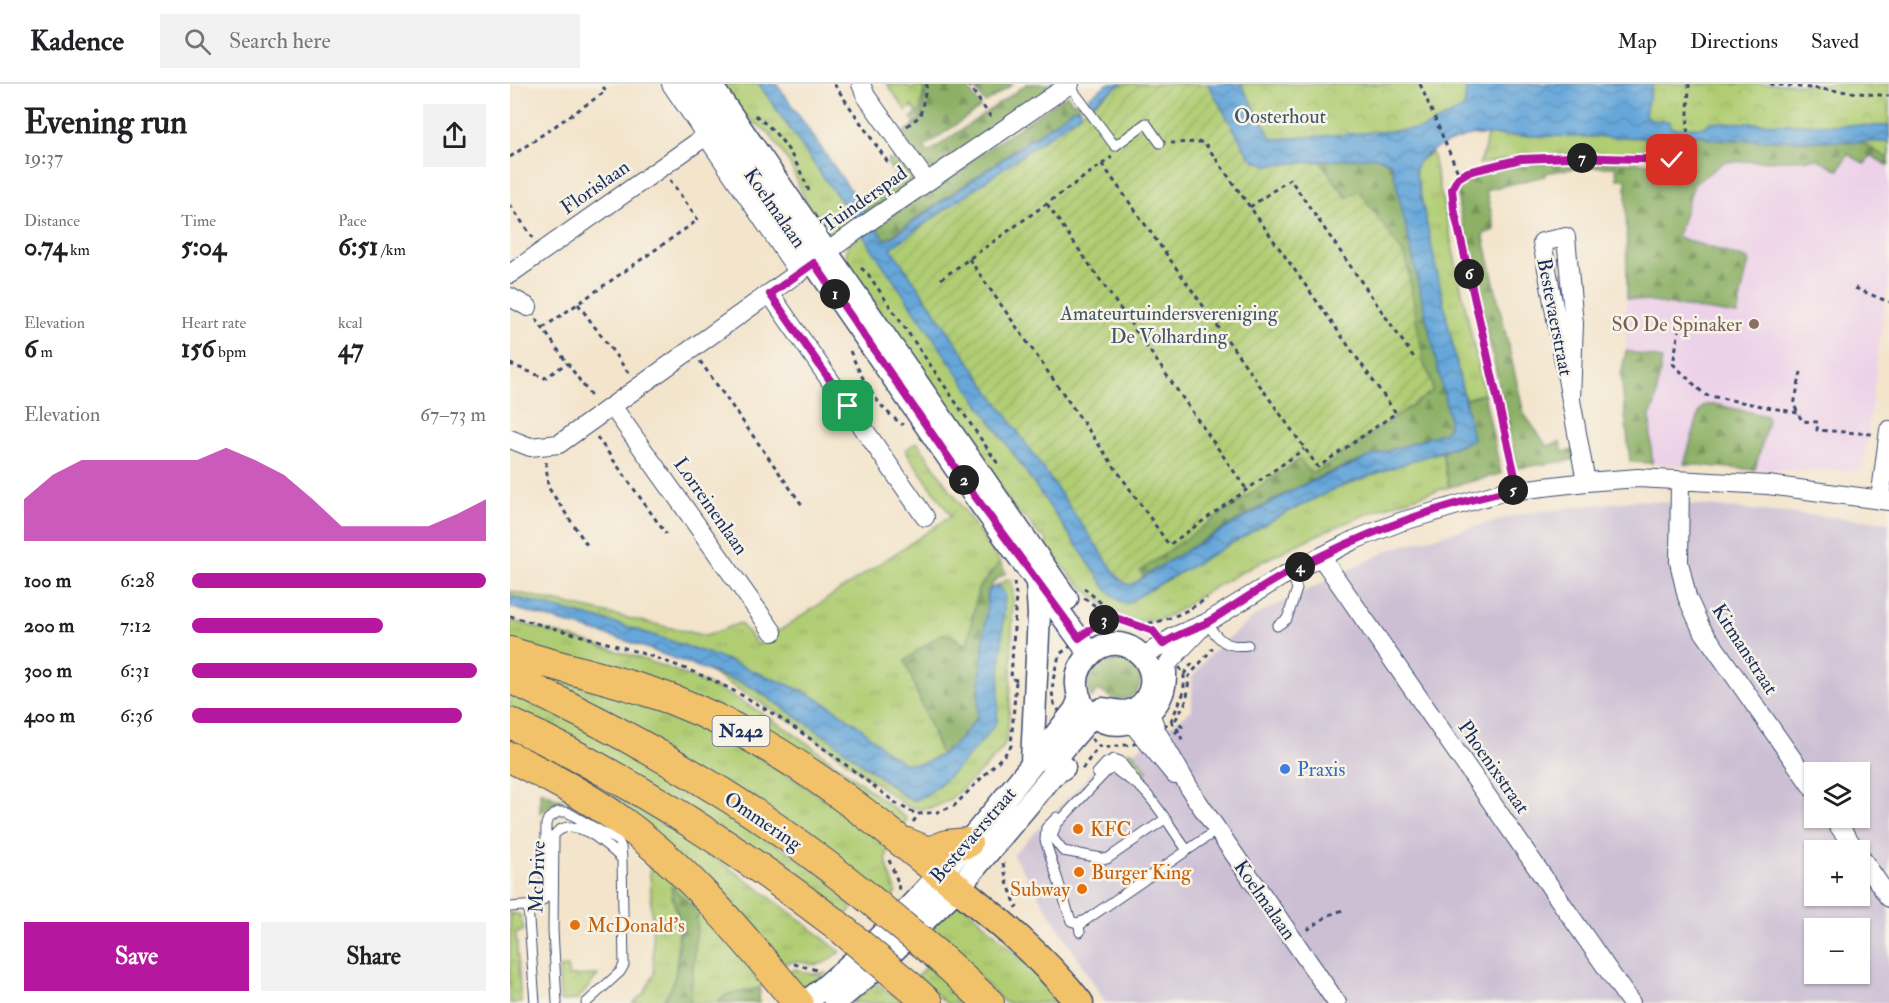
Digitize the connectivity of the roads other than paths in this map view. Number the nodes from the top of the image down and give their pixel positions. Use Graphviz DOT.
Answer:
graph roads {
  1 [pos="671,84"];
  2 [pos="690,84"];
  3 [pos="710,84"];
  4 [pos="861,84"];
  5 [pos="1069,84"];
  6 [pos="706,136"];
  7 [pos="1160,143"];
  8 [pos="927,182"];
  9 [pos="813,263"];
  10 [pos="510,274"];
  11 [pos="770,294"];
  12 [pos="510,297"];
  13 [pos="528,307"];
  14 [pos="1570,398"];
  15 [pos="601,414"];
  16 [pos="1889,430"];
  17 [pos="1888,436"];
  18 [pos="510,439"];
  19 [pos="1680,480"];
  20 [pos="1586,482"];
  21 [pos="1885,500"];
  22 [pos="925,518"];
  23 [pos="1321,556"];
  24 [pos="1291,572"];
  25 [pos="1037,582"];
  26 [pos="1206,623"];
  27 [pos="1277,626"];
  28 [pos="773,632"];
  29 [pos="1090,642"];
  30 [pos="1248,645"];
  31 [pos="510,652"];
  32 [pos="1144,656"];
  33 [pos="1167,658"];
  34 [pos="510,678"];
  35 [pos="1143,711"];
  36 [pos="510,723"];
  37 [pos="1088,724"];
  38 [pos="510,757"];
  39 [pos="1032,762"];
  40 [pos="1804,775"];
  41 [pos="1134,784"];
  42 [pos="1165,819"];
  43 [pos="1216,830"];
  44 [pos="900,840"];
  45 [pos="967,843"];
  46 [pos="1187,850"];
  47 [pos="622,859"];
  48 [pos="1870,870"];
  49 [pos="949,881"];
  50 [pos="1889,898"];
  51 [pos="528,906"];
  52 [pos="510,907"];
  53 [pos="1086,920"];
  54 [pos="1080,932"];
  55 [pos="861,969"];
  56 [pos="918,994"];
  57 [pos="535,1003"];
  58 [pos="557,1003"];
  59 [pos="586,1003"];
  60 [pos="798,1003"];
  61 [pos="805,1003"];
  62 [pos="835,1003"];
  63 [pos="989,1003"];
  64 [pos="1079,1003"];
  65 [pos="1337,1003"];
  66 [pos="1630,1003"];
  1 -- 6 [label="street, Koelmalaan"];
  2 -- 9 [label="street, Koelmalaan"];
  3 -- 9 [label="street, Koelmalaan"];
  4 -- 8 [label="street, Tuinderspad"];
  5 -- 7 [label="lane, Tuinderspad"];
  5 -- 8 [label="street, Tuinderspad"];
  6 -- 9 [label="street, Koelmalaan"];
  6 -- 10 [label="street, Florislaan"];
  8 -- 9 [label="street, Tuinderspad"];
  9 -- 11 [label="street"];
  9 -- 25 [label="street, Koelmalaan"];
  9 -- 29 [label="street, Koelmalaan"];
  11 -- 15 [label="street"];
  11 -- 22 [label="street"];
  12 -- 13 [label="street"];
  14 -- 14 [label="street, Bestevaerstraat"];
  14 -- 20 [label="street, Bestevaerstraat"];
  15 -- 18 [label="street"];
  15 -- 28 [label="street, Lorreinenlaan"];
  16 -- 17 [label="street"];
  17 -- 21 [label="street"];
  19 -- 20 [label="street"];
  19 -- 21 [label="street"];
  19 -- 40 [label="street, Kitmanstraat"];
  20 -- 23 [label="street"];
  23 -- 24 [label="street"];
  23 -- 66 [label="street, Phoenixstraat"];
  24 -- 26 [label="street"];
  24 -- 27 [label="lane"];
  25 -- 29 [label="street, Koelmalaan"];
  25 -- 39 [label="street"];
  26 -- 30 [label="lane"];
  26 -- 33 [label="street"];
  29 -- 32 [label="street"];
  29 -- 37 [label="street"];
  31 -- 44 [label="highway, N242"];
  32 -- 33 [label="street"];
  32 -- 35 [label="street"];
  33 -- 35 [label="street"];
  34 -- 63 [label="highway, Ommering, bridge"];
  35 -- 37 [label="street"];
  35 -- 43 [label="street, Koelmalaan"];
  36 -- 56 [label="highway, Ommering, bridge"];
  37 -- 39 [label="street, Bestevaerstraat"];
  37 -- 49 [label="street, Bestevaerstraat"];
  38 -- 60 [label="highway"];
  39 -- 45 [label="street, Bestevaerstraat"];
  41 -- 42 [label="lane"];
  41 -- 42 [label="lane"];
  41 -- 53 [label="lane"];
  42 -- 46 [label="lane"];
  43 -- 46 [label="lane"];
  43 -- 65 [label="street, Koelmalaan"];
  44 -- 45 [label="highway, N242"];
  44 -- 49 [label="highway, N242"];
  45 -- 49 [label="street, Bestevaerstraat"];
  46 -- 53 [label="lane"];
  47 -- 51 [label="lane"];
  47 -- 58 [label="lane, McDrive"];
  47 -- 59 [label="lane"];
  48 -- 50 [label="street"];
  49 -- 55 [label="street, Bestevaerstraat"];
  49 -- 64 [label="main road, N242"];
  51 -- 52 [label="lane"];
  51 -- 57 [label="lane"];
  53 -- 54 [label="lane"];
  55 -- 61 [label="street"];
  55 -- 62 [label="street"];
}
